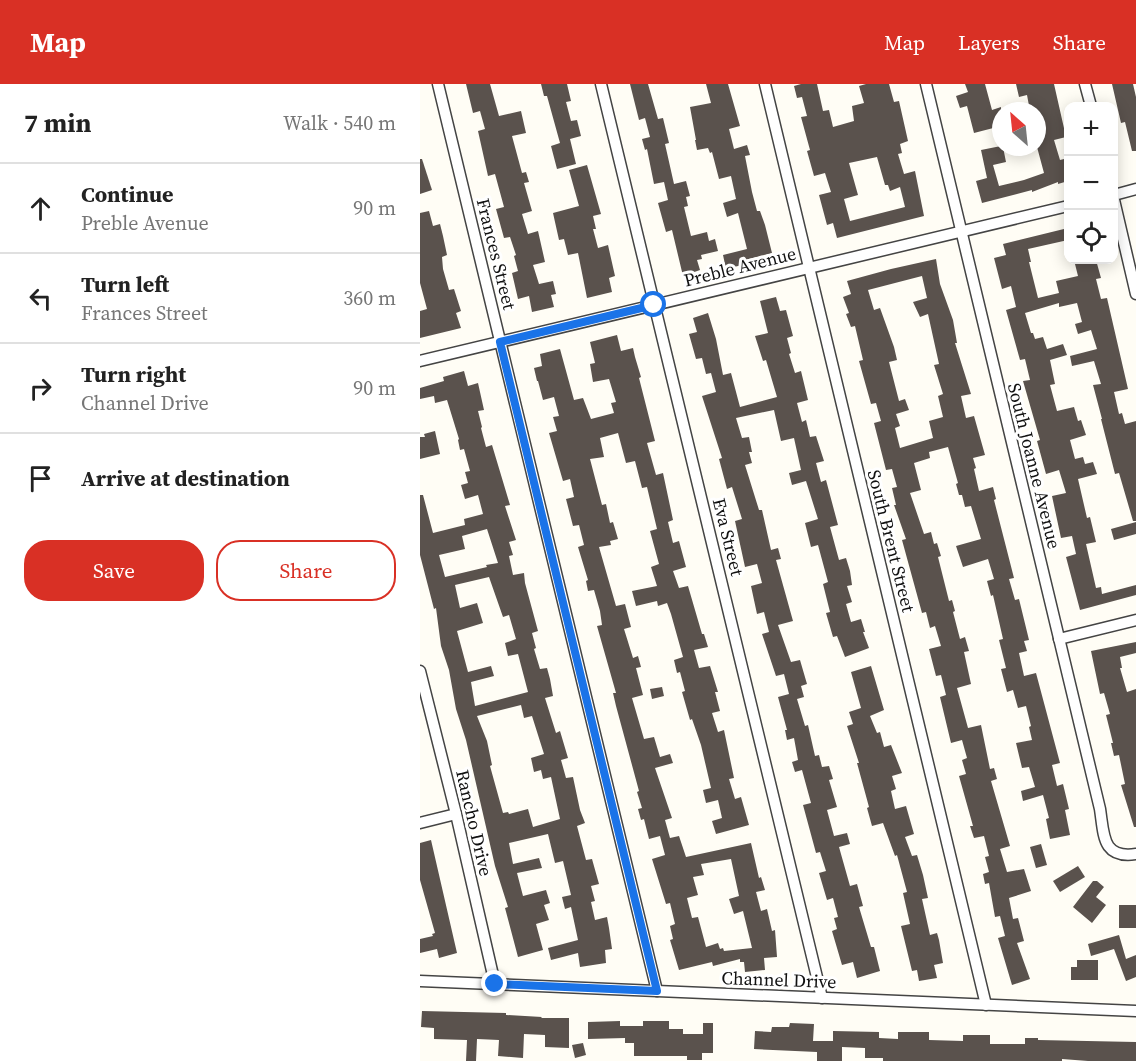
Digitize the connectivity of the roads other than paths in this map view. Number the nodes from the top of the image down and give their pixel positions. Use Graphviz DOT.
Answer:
graph roads {
  1 [pos="438,84"];
  2 [pos="601,84"];
  3 [pos="765,84"];
  4 [pos="926,84"];
  5 [pos="1085,84"];
  6 [pos="1090,102"];
  7 [pos="1136,189"];
  8 [pos="1118,194"];
  9 [pos="1064,207"];
  10 [pos="1115,210"];
  11 [pos="961,232"];
  12 [pos="808,268"];
  13 [pos="1136,294"];
  14 [pos="654,305"];
  15 [pos="500,342"];
  16 [pos="420,361"];
  17 [pos="1136,620"];
  18 [pos="1059,639"];
  19 [pos="420,671"];
  20 [pos="456,814"];
  21 [pos="420,823"];
  22 [pos="1136,854"];
  23 [pos="420,981"];
  24 [pos="495,984"];
  25 [pos="657,991"];
  26 [pos="822,998"];
  27 [pos="986,1005"];
  28 [pos="1136,1011"];
  1 -- 15 [label="street, Frances Street"];
  2 -- 14 [label="street, Eva Street"];
  3 -- 12 [label="street, South Brent Street"];
  4 -- 11 [label="street, South Joanne Avenue"];
  5 -- 6 [label="street"];
  7 -- 8 [label="street"];
  9 -- 11 [label="street, Preble Avenue"];
  10 -- 13 [label="street"];
  11 -- 12 [label="street, Preble Avenue"];
  11 -- 18 [label="street, South Joanne Avenue"];
  12 -- 14 [label="street, Preble Avenue"];
  12 -- 27 [label="street, South Brent Street"];
  14 -- 15 [label="street, Preble Avenue"];
  14 -- 26 [label="street, Eva Street"];
  15 -- 16 [label="street, Preble Avenue"];
  15 -- 25 [label="street, Frances Street"];
  17 -- 18 [label="street"];
  18 -- 22 [label="street, South Joanne Avenue"];
  19 -- 20 [label="street, Rancho Drive"];
  20 -- 21 [label="street"];
  20 -- 24 [label="street, Rancho Drive"];
  23 -- 24 [label="street, Channel Drive"];
  24 -- 25 [label="street, Channel Drive"];
  25 -- 26 [label="street, Channel Drive"];
  26 -- 27 [label="street, Channel Drive"];
  27 -- 28 [label="street, Channel Drive"];
}
